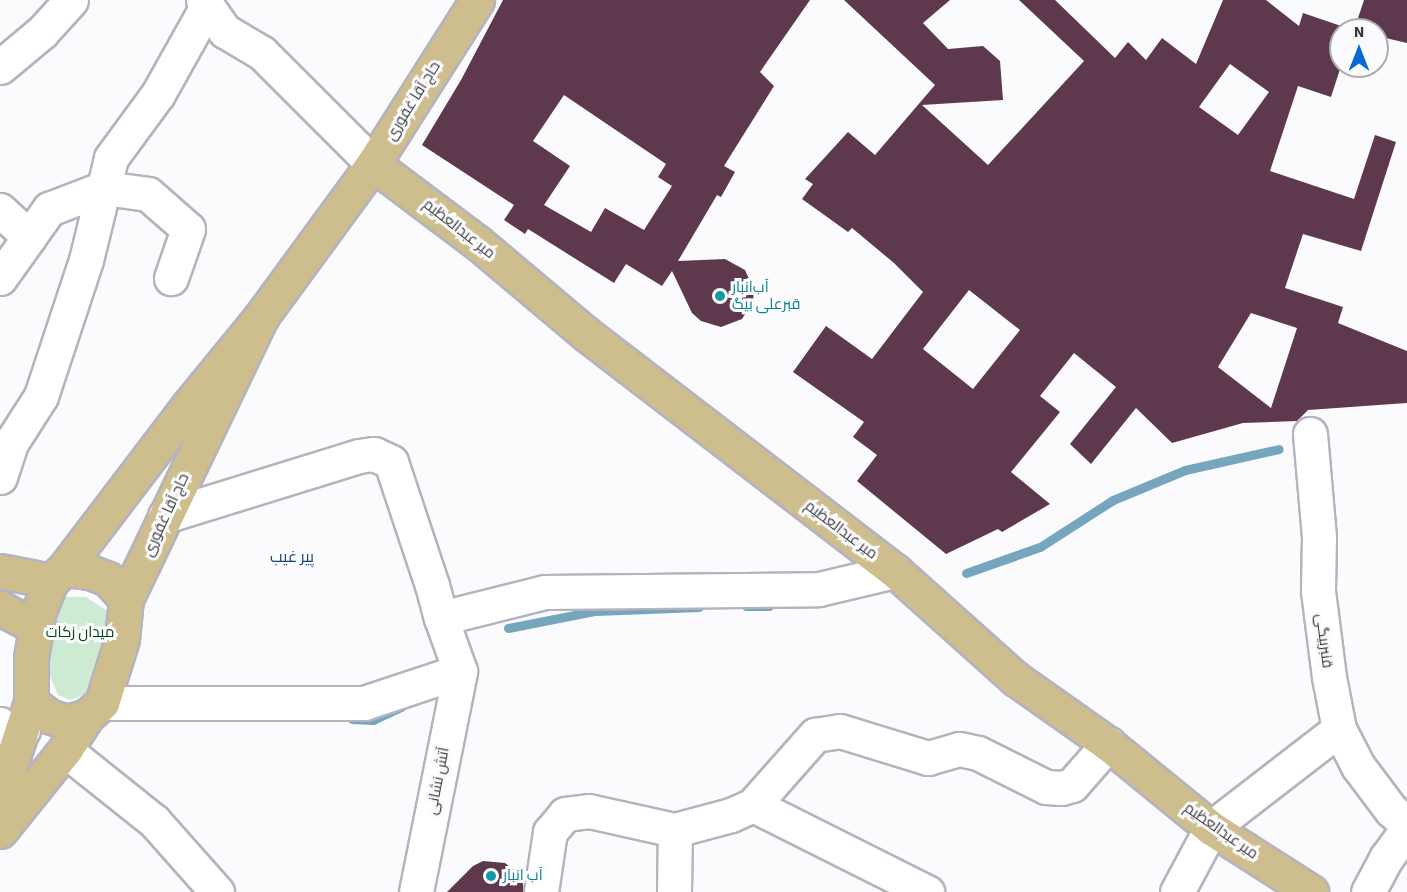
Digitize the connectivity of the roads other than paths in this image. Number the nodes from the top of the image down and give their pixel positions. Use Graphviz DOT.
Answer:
graph roads {
  1 [pos="72,0"];
  2 [pos="477,0"];
  3 [pos="204,4"];
  4 [pos="0,67"];
  5 [pos="373,164"];
  6 [pos="104,188"];
  7 [pos="0,210"];
  8 [pos="29,237"];
  9 [pos="0,278"];
  10 [pos="171,278"];
  11 [pos="261,316"];
  12 [pos="1310,434"];
  13 [pos="0,477"];
  14 [pos="165,516"];
  15 [pos="0,571"];
  16 [pos="895,572"];
  17 [pos="58,575"];
  18 [pos="126,599"];
  19 [pos="0,608"];
  20 [pos="441,618"];
  21 [pos="35,627"];
  22 [pos="460,671"];
  23 [pos="95,709"];
  24 [pos="18,722"];
  25 [pos="1339,729"];
  26 [pos="1108,744"];
  27 [pos="65,750"];
  28 [pos="0,796"];
  29 [pos="753,805"];
  30 [pos="1407,824"];
  31 [pos="1211,828"];
  32 [pos="1407,829"];
  33 [pos="675,830"];
  34 [pos="0,831"];
  35 [pos="217,892"];
  36 [pos="416,892"];
  37 [pos="542,892"];
  38 [pos="674,892"];
  39 [pos="927,892"];
  40 [pos="1177,892"];
  41 [pos="1311,892"];
  42 [pos="1368,892"];
  1 -- 4 [label="street"];
  2 -- 5 [label="main road, حاج آقا غفوری"];
  3 -- 5 [label="street"];
  3 -- 6 [label="street"];
  5 -- 11 [label="main road, حاج آقا غفوری"];
  5 -- 16 [label="main road, میر عبدالعظیم"];
  6 -- 8 [label="street"];
  6 -- 10 [label="street"];
  6 -- 13 [label="street"];
  7 -- 8 [label="street"];
  8 -- 9 [label="street"];
  11 -- 14 [label="main road, حاج آقا غفوری"];
  11 -- 17 [label="main road, حاج آقا غفوری"];
  12 -- 25 [label="street, قنبربیگی"];
  14 -- 18 [label="main road, حاج آقا غفوری"];
  14 -- 20 [label="street"];
  15 -- 17 [label="main road"];
  16 -- 20 [label="street"];
  16 -- 26 [label="main road, میر عبدالعظیم"];
  17 -- 18 [label="main road"];
  17 -- 21 [label="main road, حاج آقا غفوری"];
  18 -- 23 [label="main road, حاج آقا غفوری"];
  19 -- 21 [label="main road"];
  20 -- 22 [label="street"];
  21 -- 24 [label="main road, حاج آقا غفوری"];
  22 -- 23 [label="street"];
  22 -- 36 [label="street, آتش نشانی"];
  23 -- 24 [label="main road"];
  23 -- 27 [label="main road, حاج آقا غفوری"];
  24 -- 28 [label="main road"];
  25 -- 30 [label="street, قنبربیگی"];
  25 -- 31 [label="street"];
  26 -- 29 [label="street"];
  26 -- 31 [label="main road, میر عبدالعظیم"];
  27 -- 34 [label="main road, حاج آقا غفوری"];
  27 -- 35 [label="street"];
  29 -- 33 [label="street"];
  29 -- 39 [label="street"];
  31 -- 40 [label="street"];
  31 -- 41 [label="main road, میر عبدالعظیم"];
  32 -- 42 [label="street"];
  33 -- 37 [label="street"];
  33 -- 38 [label="street"];
}
